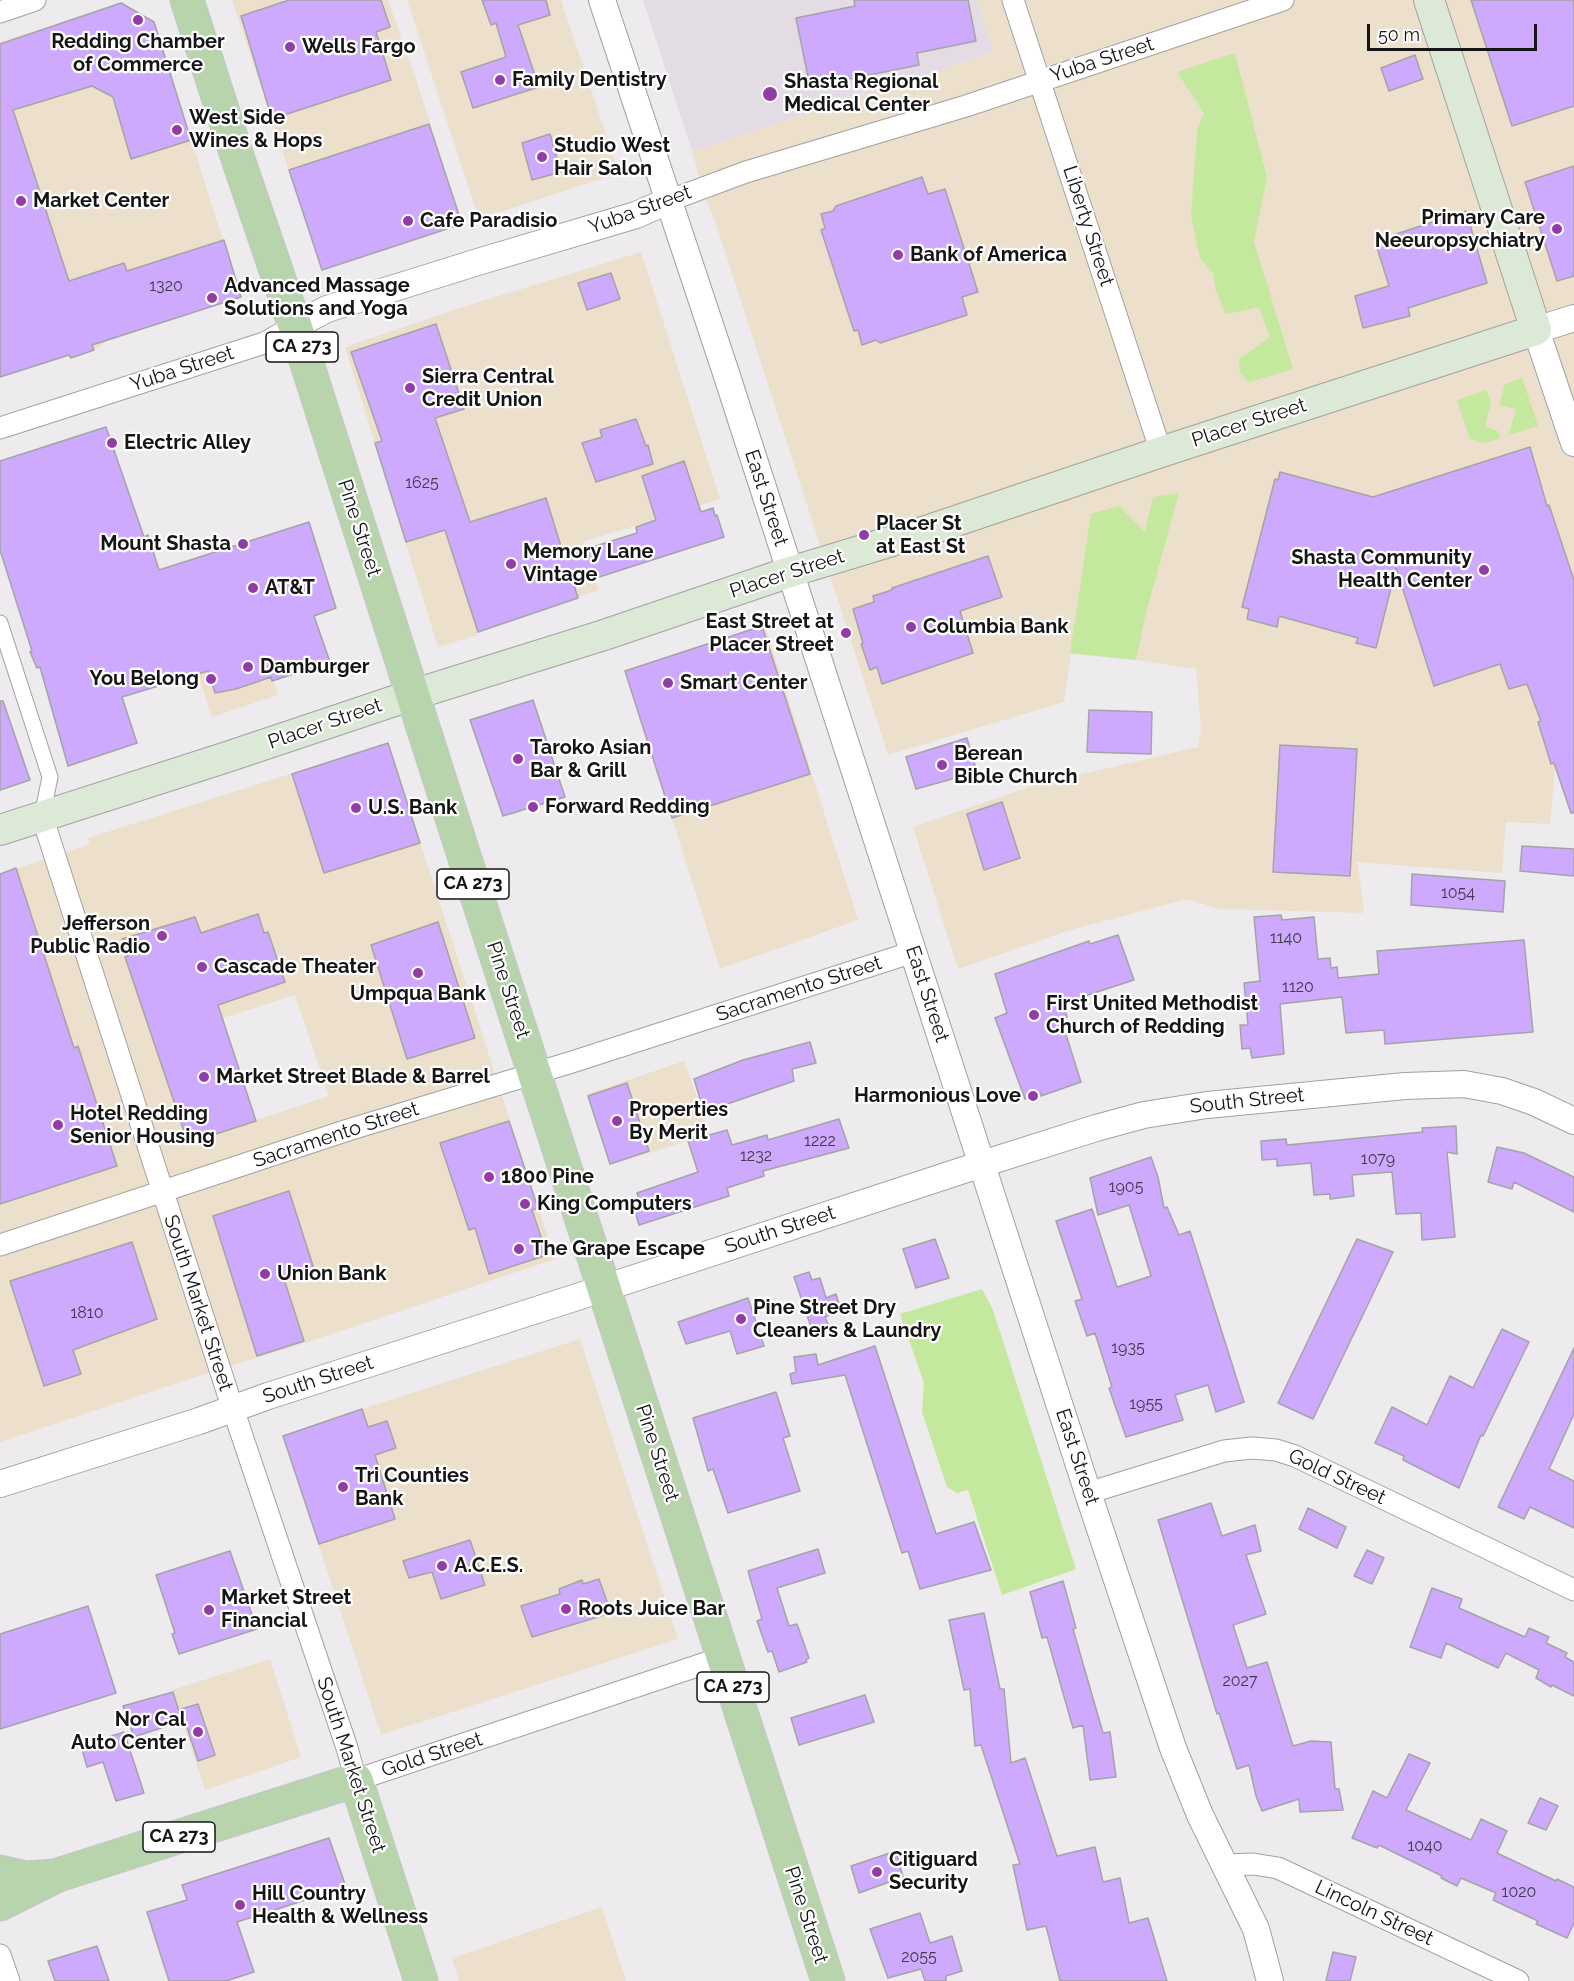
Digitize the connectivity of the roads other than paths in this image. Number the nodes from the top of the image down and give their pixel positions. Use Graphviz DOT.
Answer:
graph roads {
  1 [pos="35,0"];
  2 [pos="186,0"];
  3 [pos="602,0"];
  4 [pos="1013,0"];
  5 [pos="1283,0"];
  6 [pos="1429,0"];
  7 [pos="0,12"];
  8 [pos="1040,80"];
  9 [pos="668,201"];
  10 [pos="1574,318"];
  11 [pos="295,326"];
  12 [pos="1536,330"];
  13 [pos="0,428"];
  14 [pos="1574,443"];
  15 [pos="1161,452"];
  16 [pos="790,572"];
  17 [pos="0,623"];
  18 [pos="412,695"];
  19 [pos="42,816"];
  20 [pos="0,830"];
  21 [pos="913,952"];
  22 [pos="535,1073"];
  23 [pos="1574,1121"];
  24 [pos="982,1164"];
  25 [pos="162,1191"];
  26 [pos="0,1245"];
  27 [pos="605,1288"];
  28 [pos="233,1409"];
  29 [pos="0,1484"];
  30 [pos="1088,1493"];
  31 [pos="1574,1590"];
  32 [pos="724,1657"];
  33 [pos="356,1780"];
  34 [pos="1225,1865"];
  35 [pos="0,1883"];
  36 [pos="0,1955"];
  37 [pos="9,1981"];
  38 [pos="421,1981"];
  39 [pos="828,1981"];
  40 [pos="1270,1981"];
  41 [pos="1518,1981"];
  1 -- 7 [label="street"];
  2 -- 11 [label="main road, Pine Street / CA 273"];
  3 -- 9 [label="street, East Street"];
  4 -- 8 [label="street, Liberty Street"];
  5 -- 8 [label="street, Yuba Street"];
  6 -- 12 [label="main road"];
  8 -- 9 [label="street, Yuba Street"];
  8 -- 15 [label="street, Liberty Street"];
  9 -- 11 [label="street, Yuba Street"];
  9 -- 16 [label="street, East Street"];
  10 -- 12 [label="street, Placer Street"];
  11 -- 13 [label="street, Yuba Street"];
  11 -- 18 [label="main road, Pine Street / CA 273"];
  12 -- 14 [label="street"];
  12 -- 15 [label="main road, Placer Street"];
  15 -- 16 [label="main road, Placer Street"];
  16 -- 18 [label="main road, Placer Street"];
  16 -- 21 [label="street, East Street"];
  17 -- 19 [label="street, South Market Street"];
  18 -- 19 [label="main road, Placer Street"];
  18 -- 22 [label="main road, Pine Street / CA 273"];
  19 -- 20 [label="main road, Placer Street"];
  19 -- 25 [label="street, South Market Street"];
  21 -- 22 [label="street, Sacramento Street"];
  21 -- 24 [label="street, East Street"];
  22 -- 25 [label="street, Sacramento Street"];
  22 -- 27 [label="main road, Pine Street / CA 273"];
  23 -- 24 [label="street, South Street"];
  24 -- 27 [label="street, South Street"];
  24 -- 30 [label="street, East Street"];
  25 -- 26 [label="street, Sacramento Street"];
  25 -- 28 [label="street, South Market Street"];
  27 -- 28 [label="street, South Street"];
  27 -- 32 [label="main road, Pine Street / CA 273"];
  28 -- 29 [label="street, South Street"];
  28 -- 33 [label="street, South Market Street"];
  30 -- 31 [label="street, Gold Street"];
  30 -- 34 [label="street, East Street"];
  32 -- 33 [label="street, Gold Street"];
  32 -- 39 [label="main road, Pine Street / CA 273"];
  33 -- 35 [label="main road, Gold Street / CA 273"];
  33 -- 38 [label="main road, South Market Street"];
  34 -- 40 [label="street, East Street"];
  34 -- 41 [label="street, Lincoln Street"];
  36 -- 37 [label="street"];
}
